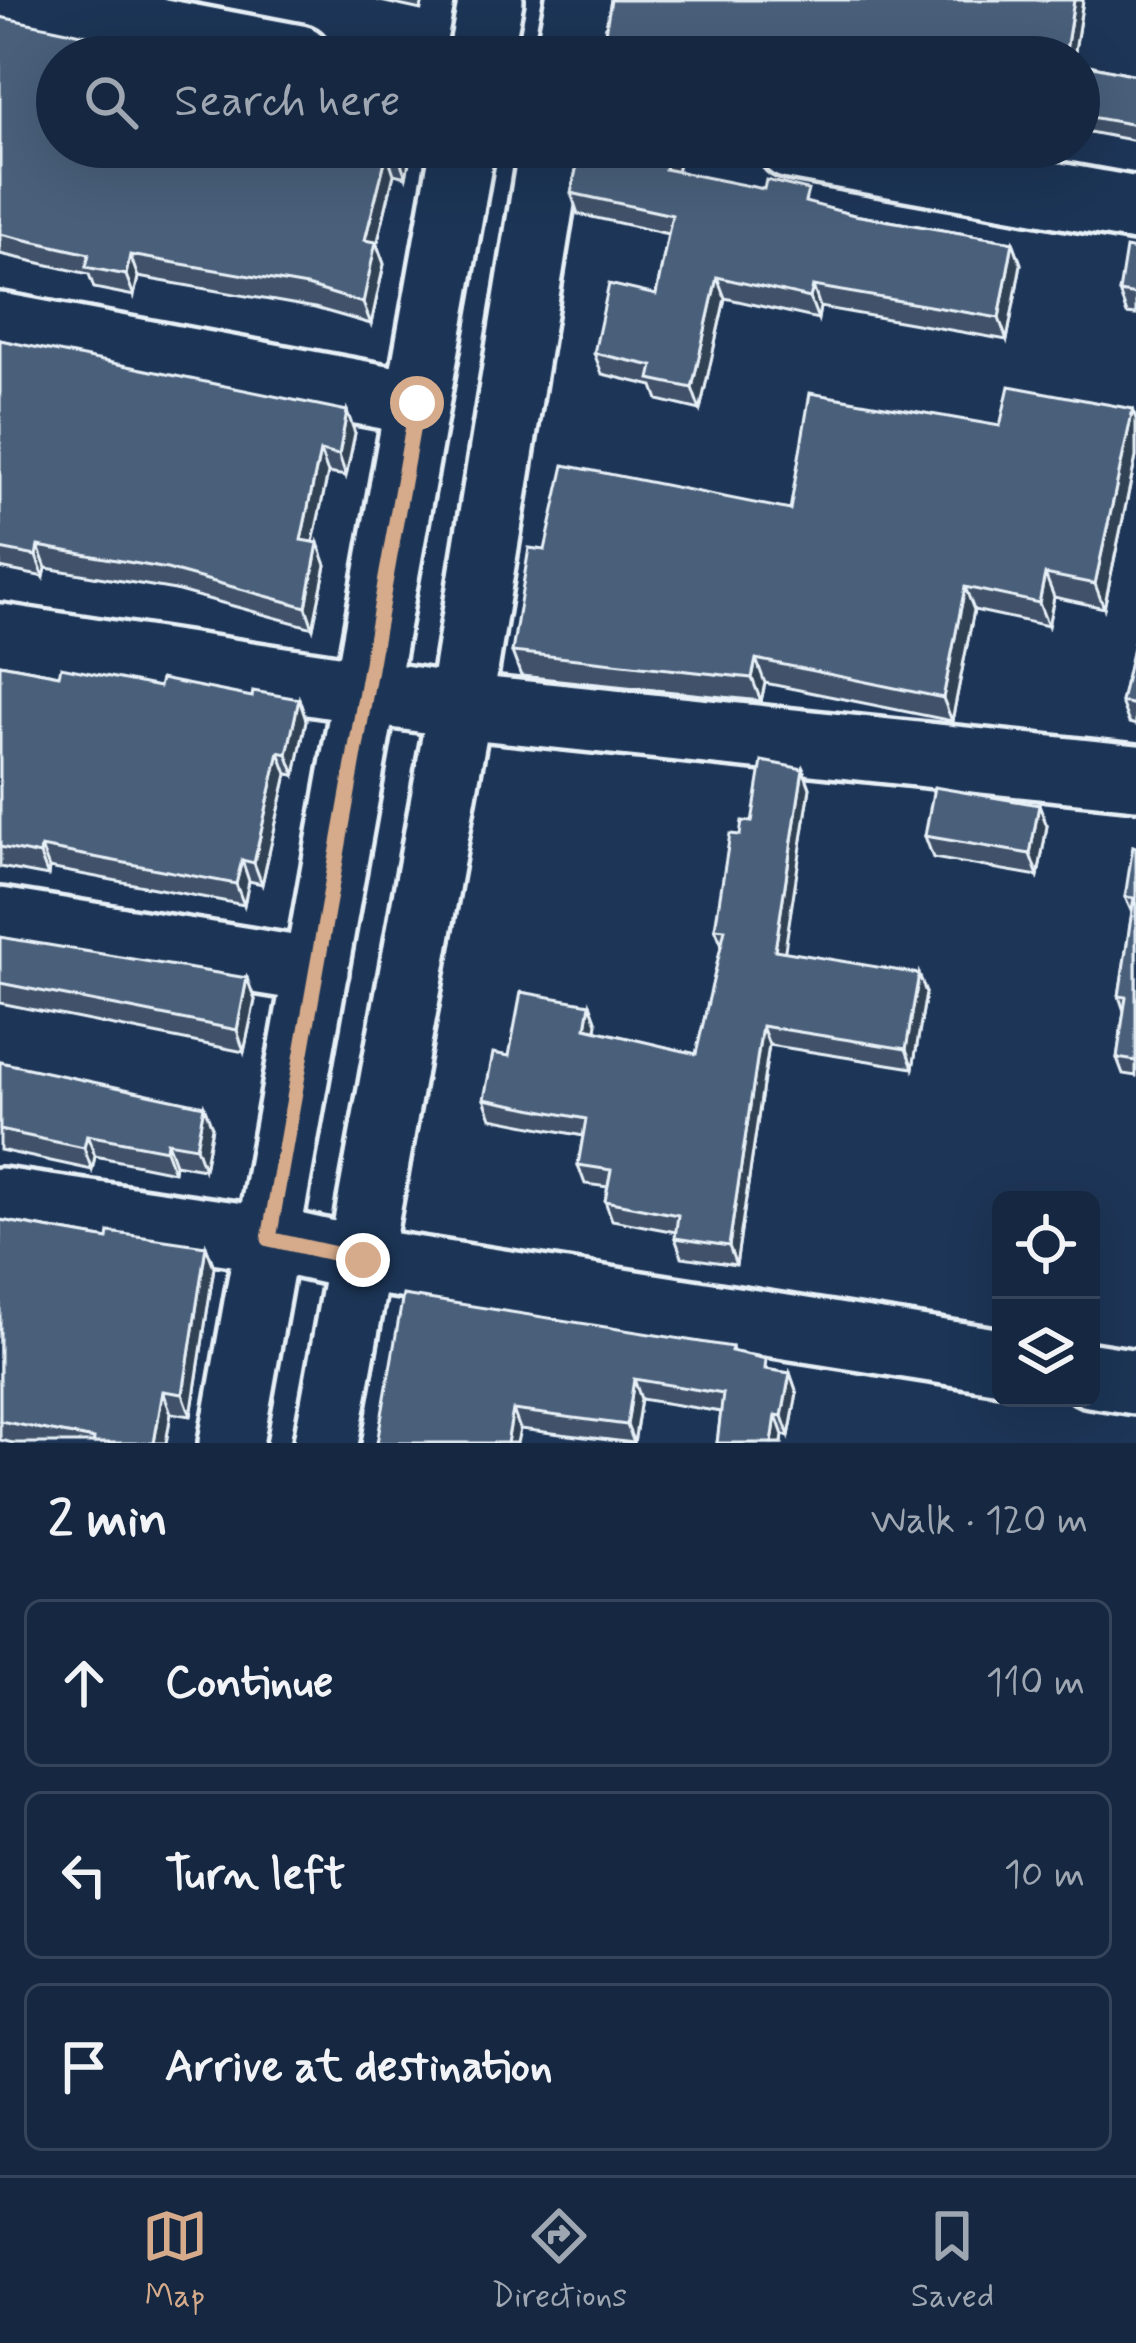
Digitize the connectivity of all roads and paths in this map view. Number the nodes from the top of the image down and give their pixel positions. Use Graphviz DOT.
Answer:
graph roads {
  1 [pos="0,0"];
  2 [pos="491,0"];
  3 [pos="578,0"];
  4 [pos="189,36"];
  5 [pos="484,36"];
  6 [pos="571,36"];
  7 [pos="459,168"];
  8 [pos="548,168"];
  9 [pos="909,168"];
  10 [pos="1136,208"];
  11 [pos="0,325"];
  12 [pos="417,403"];
  13 [pos="0,636"];
  14 [pos="364,691"];
  15 [pos="460,706"];
  16 [pos="1136,777"];
  17 [pos="0,920"];
  18 [pos="316,971"];
  19 [pos="0,1200"];
  20 [pos="269,1239"];
  21 [pos="363,1260"];
  22 [pos="992,1359"];
  23 [pos="1100,1376"];
  24 [pos="1136,1382"];
  25 [pos="231,1443"];
  26 [pos="326,1443"];
  1 -- 4 [label="street"];
  2 -- 5 [label="street"];
  3 -- 6 [label="street"];
  7 -- 12 [label="street"];
  8 -- 15 [label="street"];
  9 -- 10 [label="street"];
  11 -- 12 [label="street"];
  12 -- 14 [label="street"];
  13 -- 14 [label="street"];
  14 -- 15 [label="street"];
  14 -- 18 [label="street"];
  15 -- 16 [label="street"];
  15 -- 21 [label="street"];
  17 -- 18 [label="street"];
  18 -- 20 [label="street"];
  19 -- 20 [label="street"];
  20 -- 21 [label="street"];
  20 -- 25 [label="street"];
  21 -- 22 [label="street"];
  21 -- 26 [label="street"];
  23 -- 24 [label="street"];
}
